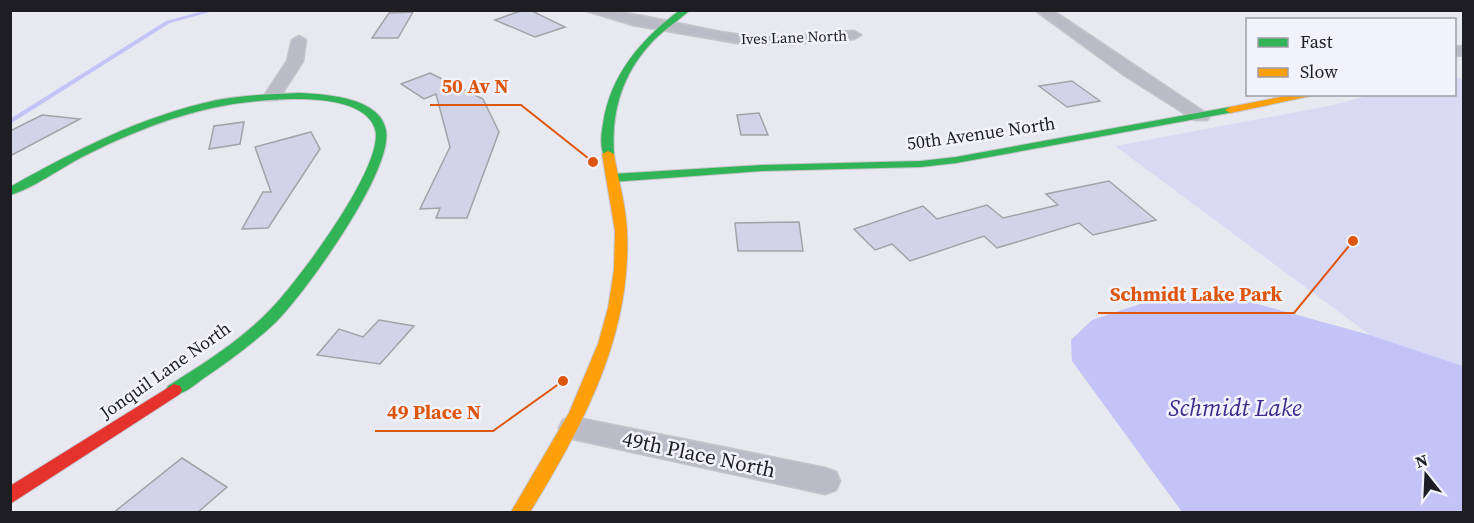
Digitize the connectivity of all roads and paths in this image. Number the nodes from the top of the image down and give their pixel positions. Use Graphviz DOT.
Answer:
graph roads {
  1 [pos="591,10"];
  2 [pos="686,10"];
  3 [pos="1042,10"];
  4 [pos="665,26"];
  5 [pos="854,35"];
  6 [pos="299,40"];
  7 [pos="272,96"];
  8 [pos="1305,96"];
  9 [pos="1201,116"];
  10 [pos="612,178"];
  11 [pos="10,192"];
  12 [pos="573,428"];
  13 [pos="825,481"];
  14 [pos="10,496"];
  15 [pos="520,513"];
  1 -- 4 [label="street, Ives Lane North"];
  2 -- 4 [label="street"];
  3 -- 9 [label="street"];
  4 -- 5 [label="street, Ives Lane North"];
  4 -- 10 [label="street"];
  6 -- 7 [label="street"];
  7 -- 11 [label="street, Jonquil Lane North"];
  7 -- 14 [label="street, Jonquil Lane North"];
  8 -- 9 [label="street, 50th Avenue North"];
  9 -- 10 [label="street, 50th Avenue North"];
  10 -- 12 [label="street"];
  12 -- 13 [label="street, 49th Place North"];
  12 -- 15 [label="street"];
}
